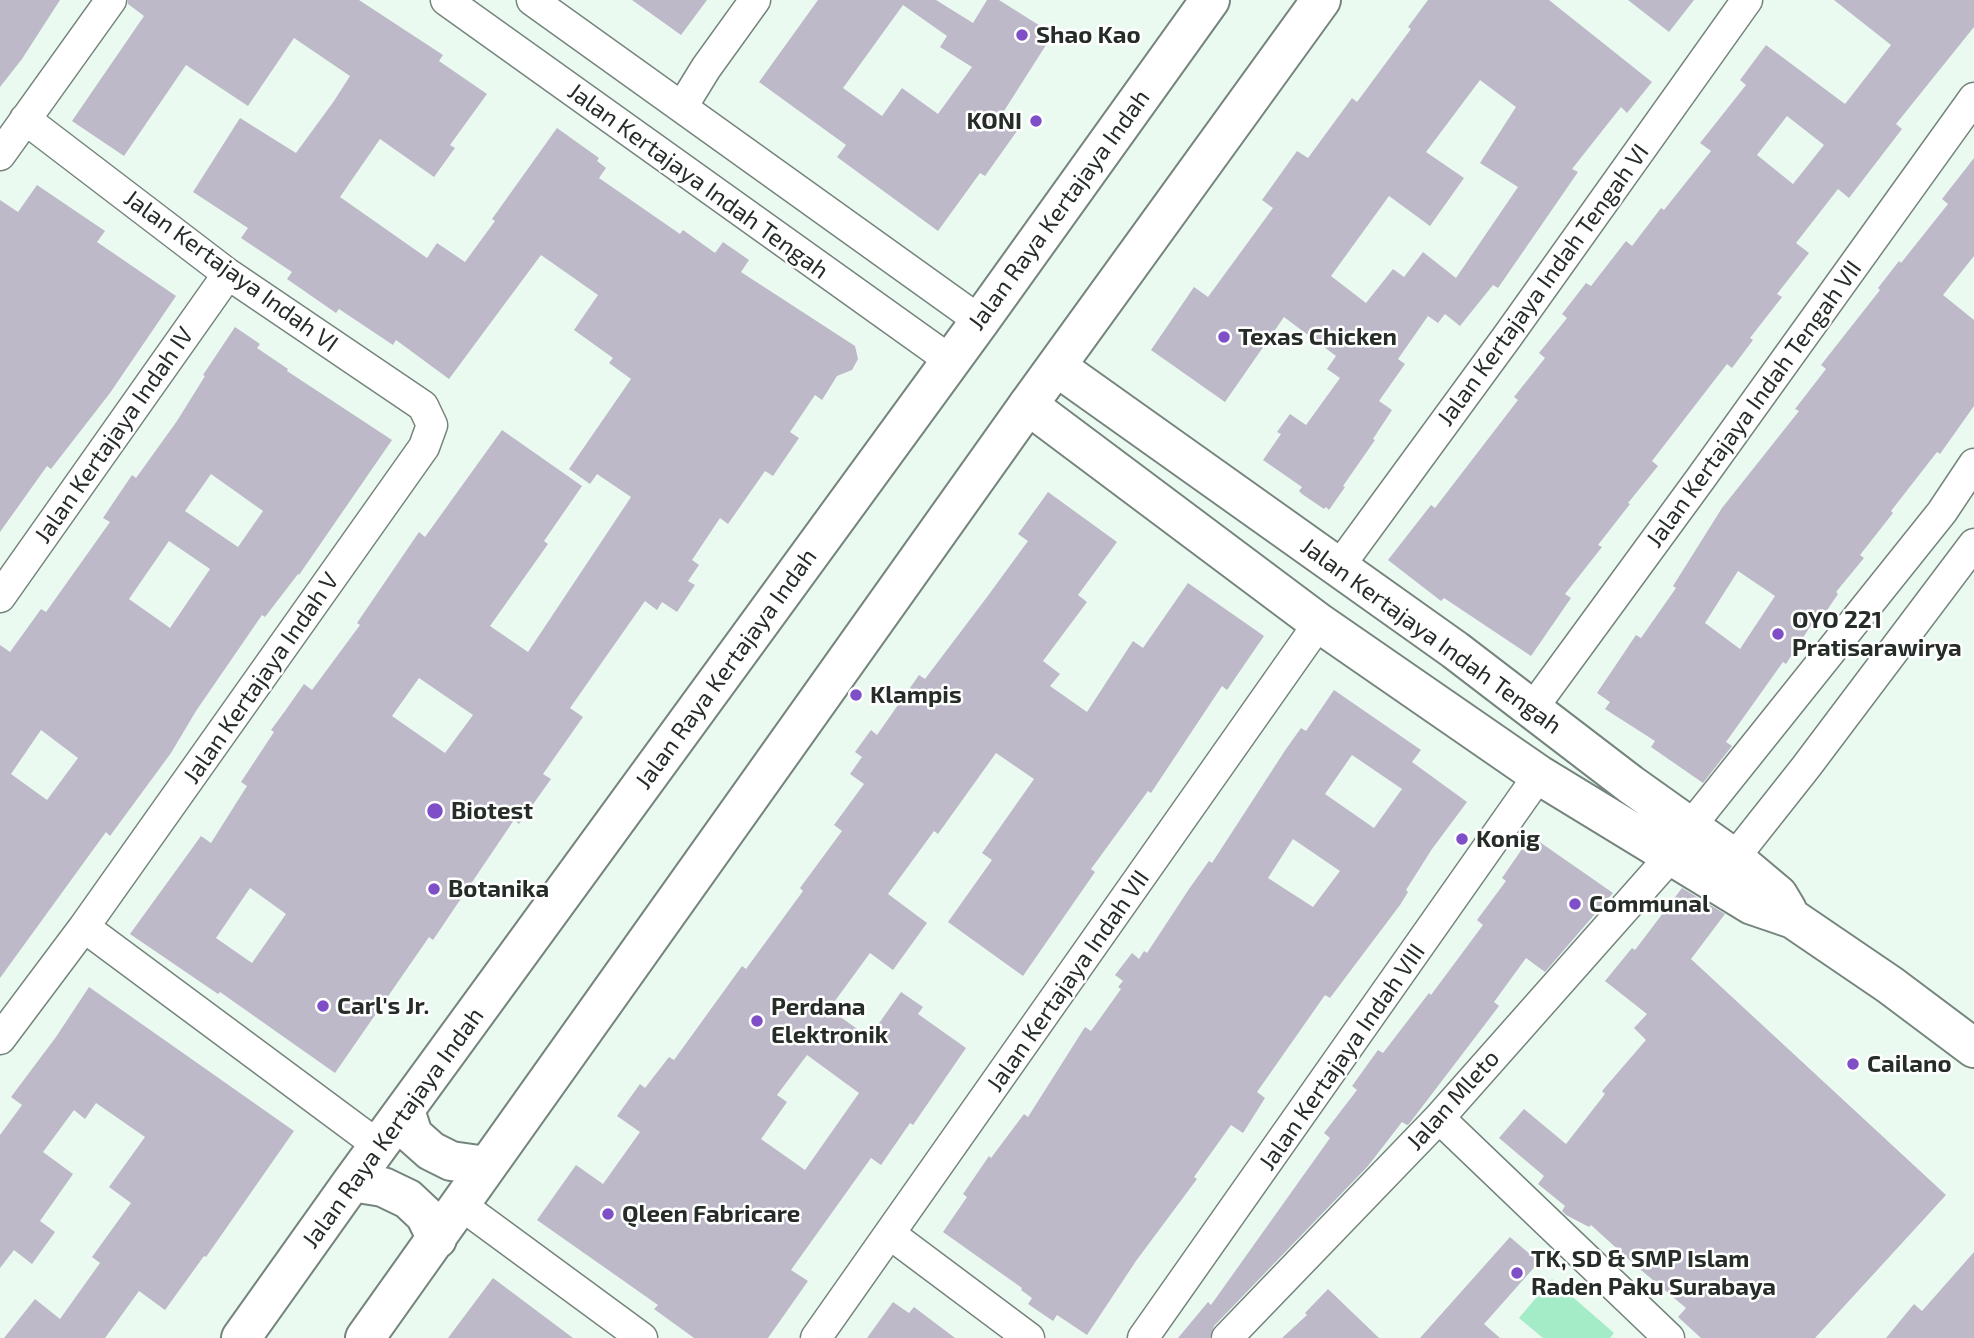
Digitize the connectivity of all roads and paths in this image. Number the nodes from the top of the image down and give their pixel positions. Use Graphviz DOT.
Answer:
graph roads {
  1 [pos="111,0"];
  2 [pos="446,0"];
  3 [pos="532,0"];
  4 [pos="755,0"];
  5 [pos="1210,0"];
  6 [pos="1321,0"];
  7 [pos="1747,0"];
  8 [pos="1974,98"];
  9 [pos="681,107"];
  10 [pos="26,119"];
  11 [pos="0,155"];
  12 [pos="228,274"];
  13 [pos="980,321"];
  14 [pos="951,361"];
  15 [pos="1057,367"];
  16 [pos="1028,404"];
  17 [pos="432,425"];
  18 [pos="1152,435"];
  19 [pos="1974,464"];
  20 [pos="1123,475"];
  21 [pos="1974,544"];
  22 [pos="1338,568"];
  23 [pos="0,597"];
  24 [pos="1319,623"];
  25 [pos="1532,709"];
  26 [pos="1539,775"];
  27 [pos="1630,784"];
  28 [pos="1605,817"];
  29 [pos="1701,852"];
  30 [pos="84,927"];
  31 [pos="0,1039"];
  32 [pos="1974,1048"];
  33 [pos="405,1110"];
  34 [pos="1438,1118"];
  35 [pos="379,1146"];
  36 [pos="486,1166"];
  37 [pos="352,1182"];
  38 [pos="461,1205"];
  39 [pos="890,1234"];
  40 [pos="437,1239"];
  41 [pos="241,1338"];
  42 [pos="365,1338"];
  43 [pos="642,1338"];
  44 [pos="816,1338"];
  45 [pos="1029,1338"];
  46 [pos="1143,1338"];
  47 [pos="1227,1338"];
  48 [pos="1669,1338"];
  1 -- 10 [label="street"];
  2 -- 14 [label="street, Jalan Kertajaya Indah Tengah"];
  3 -- 9 [label="street, Jalan Kertajaya Indah Tengah"];
  4 -- 9 [label="street"];
  5 -- 13 [label="main road, Jalan Raya Kertajaya Indah"];
  6 -- 15 [label="main road"];
  7 -- 22 [label="street, Jalan Kertajaya Indah Tengah VI"];
  8 -- 25 [label="street, Jalan Kertajaya Indah Tengah VII"];
  9 -- 13 [label="street, Jalan Kertajaya Indah Tengah"];
  10 -- 11 [label="street"];
  10 -- 12 [label="street, Jalan Kertajaya Indah VI"];
  12 -- 17 [label="street, Jalan Kertajaya Indah VI"];
  12 -- 23 [label="street, Jalan Kertajaya Indah IV"];
  13 -- 14 [label="main road, Jalan Raya Kertajaya Indah"];
  14 -- 33 [label="main road, Jalan Raya Kertajaya Indah"];
  15 -- 16 [label="main road"];
  15 -- 18 [label="main road, Jalan Kertajaya Indah Tengah"];
  16 -- 20 [label="main road, Jalan Kertajaya Indah Tengah"];
  16 -- 36 [label="main road"];
  17 -- 30 [label="street, Jalan Kertajaya Indah V"];
  18 -- 20 [label="main road"];
  18 -- 22 [label="main road, Jalan Kertajaya Indah Tengah"];
  19 -- 29 [label="street"];
  20 -- 24 [label="main road, Jalan Kertajaya Indah Tengah"];
  21 -- 29 [label="street"];
  22 -- 25 [label="main road, Jalan Kertajaya Indah Tengah"];
  24 -- 26 [label="main road, Jalan Kertajaya Indah Tengah"];
  24 -- 39 [label="street, Jalan Kertajaya Indah VII"];
  25 -- 27 [label="main road, Jalan Kertajaya Indah Tengah"];
  26 -- 28 [label="main road, Jalan Kertajaya Indah Tengah"];
  26 -- 46 [label="street, Jalan Kertajaya Indah VIII"];
  27 -- 28 [label="main road"];
  27 -- 29 [label="main road, Jalan Kertajaya Indah Tengah"];
  28 -- 29 [label="main road, Jalan Kertajaya Indah Tengah"];
  29 -- 32 [label="main road"];
  29 -- 34 [label="street, Jalan Mleto"];
  30 -- 31 [label="street, Jalan Kertajaya Indah V"];
  30 -- 35 [label="street"];
  33 -- 35 [label="main road, Jalan Raya Kertajaya Indah"];
  33 -- 36 [label="main road"];
  34 -- 47 [label="street, Jalan Mleto"];
  34 -- 48 [label="street"];
  35 -- 37 [label="main road, Jalan Raya Kertajaya Indah"];
  36 -- 38 [label="main road"];
  37 -- 40 [label="main road"];
  37 -- 41 [label="main road, Jalan Raya Kertajaya Indah"];
  38 -- 40 [label="main road"];
  38 -- 43 [label="street"];
  39 -- 44 [label="street, Jalan Kertajaya Indah VII"];
  39 -- 45 [label="street"];
  40 -- 42 [label="main road"];
}
